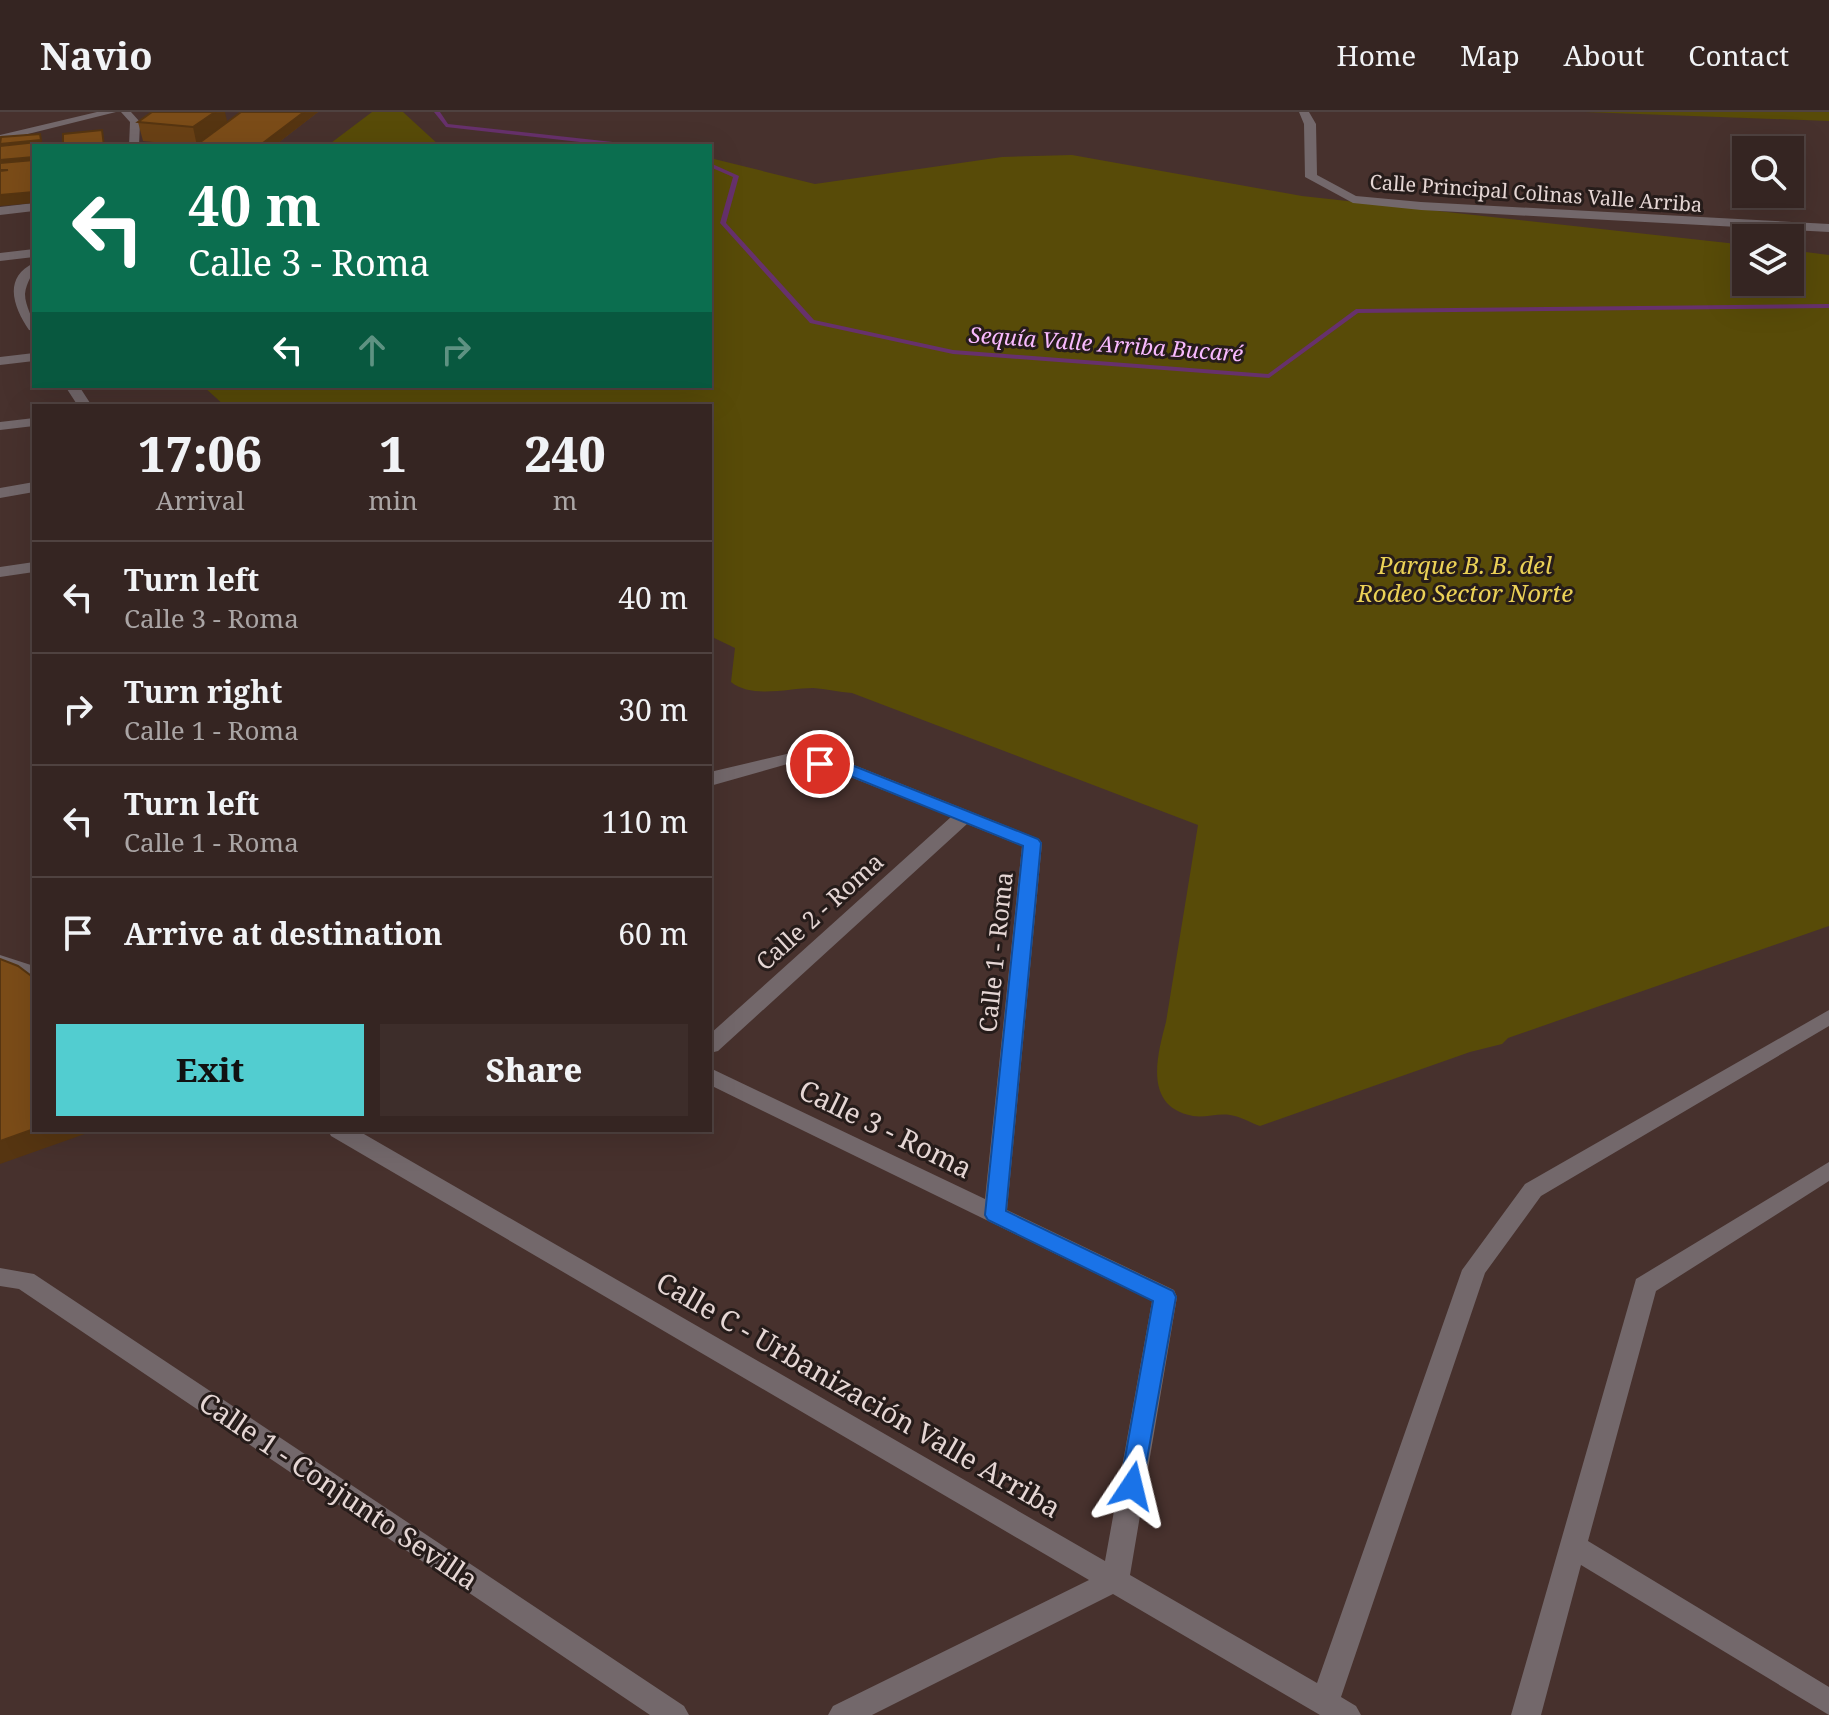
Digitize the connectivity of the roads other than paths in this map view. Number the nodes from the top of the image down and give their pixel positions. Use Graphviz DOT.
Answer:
graph roads {
  1 [pos="111,112"];
  2 [pos="126,112"];
  3 [pos="1304,112"];
  4 [pos="149,119"];
  5 [pos="135,122"];
  6 [pos="0,138"];
  7 [pos="134,144"];
  8 [pos="32,207"];
  9 [pos="0,211"];
  10 [pos="1829,228"];
  11 [pos="32,253"];
  12 [pos="0,257"];
  13 [pos="32,269"];
  14 [pos="32,325"];
  15 [pos="32,357"];
  16 [pos="0,361"];
  17 [pos="32,422"];
  18 [pos="0,426"];
  19 [pos="32,487"];
  20 [pos="0,493"];
  21 [pos="32,567"];
  22 [pos="0,572"];
  23 [pos="712,778"];
  24 [pos="964,816"];
  25 [pos="0,962"];
  26 [pos="32,972"];
  27 [pos="1829,1017"];
  28 [pos="712,1044"];
  29 [pos="712,1077"];
  30 [pos="342,1132"];
  31 [pos="1829,1170"];
  32 [pos="995,1215"];
  33 [pos="0,1277"];
  34 [pos="1573,1546"];
  35 [pos="1115,1580"];
  36 [pos="1829,1702"];
  37 [pos="1335,1709"];
  38 [pos="674,1715"];
  39 [pos="843,1715"];
  40 [pos="1526,1715"];
  1 -- 6 [label="street"];
  2 -- 5 [label="lane"];
  3 -- 10 [label="street, Calle Principal Colinas Valle Arriba"];
  4 -- 5 [label="lane"];
  5 -- 7 [label="lane"];
  8 -- 9 [label="street"];
  11 -- 12 [label="street"];
  13 -- 14 [label="street"];
  15 -- 16 [label="street"];
  17 -- 18 [label="street"];
  19 -- 20 [label="street"];
  21 -- 22 [label="street"];
  23 -- 24 [label="street, Calle 1 - Roma"];
  24 -- 28 [label="street, Calle 2 - Roma"];
  24 -- 32 [label="street, Calle 1 - Roma"];
  25 -- 26 [label="street"];
  27 -- 37 [label="street"];
  29 -- 32 [label="street, Calle 3 - Roma"];
  30 -- 35 [label="street, Calle C - Urbanización Valle Arriba"];
  31 -- 34 [label="street"];
  32 -- 35 [label="street, Calle 3 - Roma"];
  33 -- 38 [label="street, Calle 1 - Conjunto Sevilla"];
  34 -- 36 [label="street"];
  34 -- 40 [label="street"];
  35 -- 37 [label="street, Calle C - Urbanización Valle Arriba"];
  35 -- 39 [label="street"];
}
